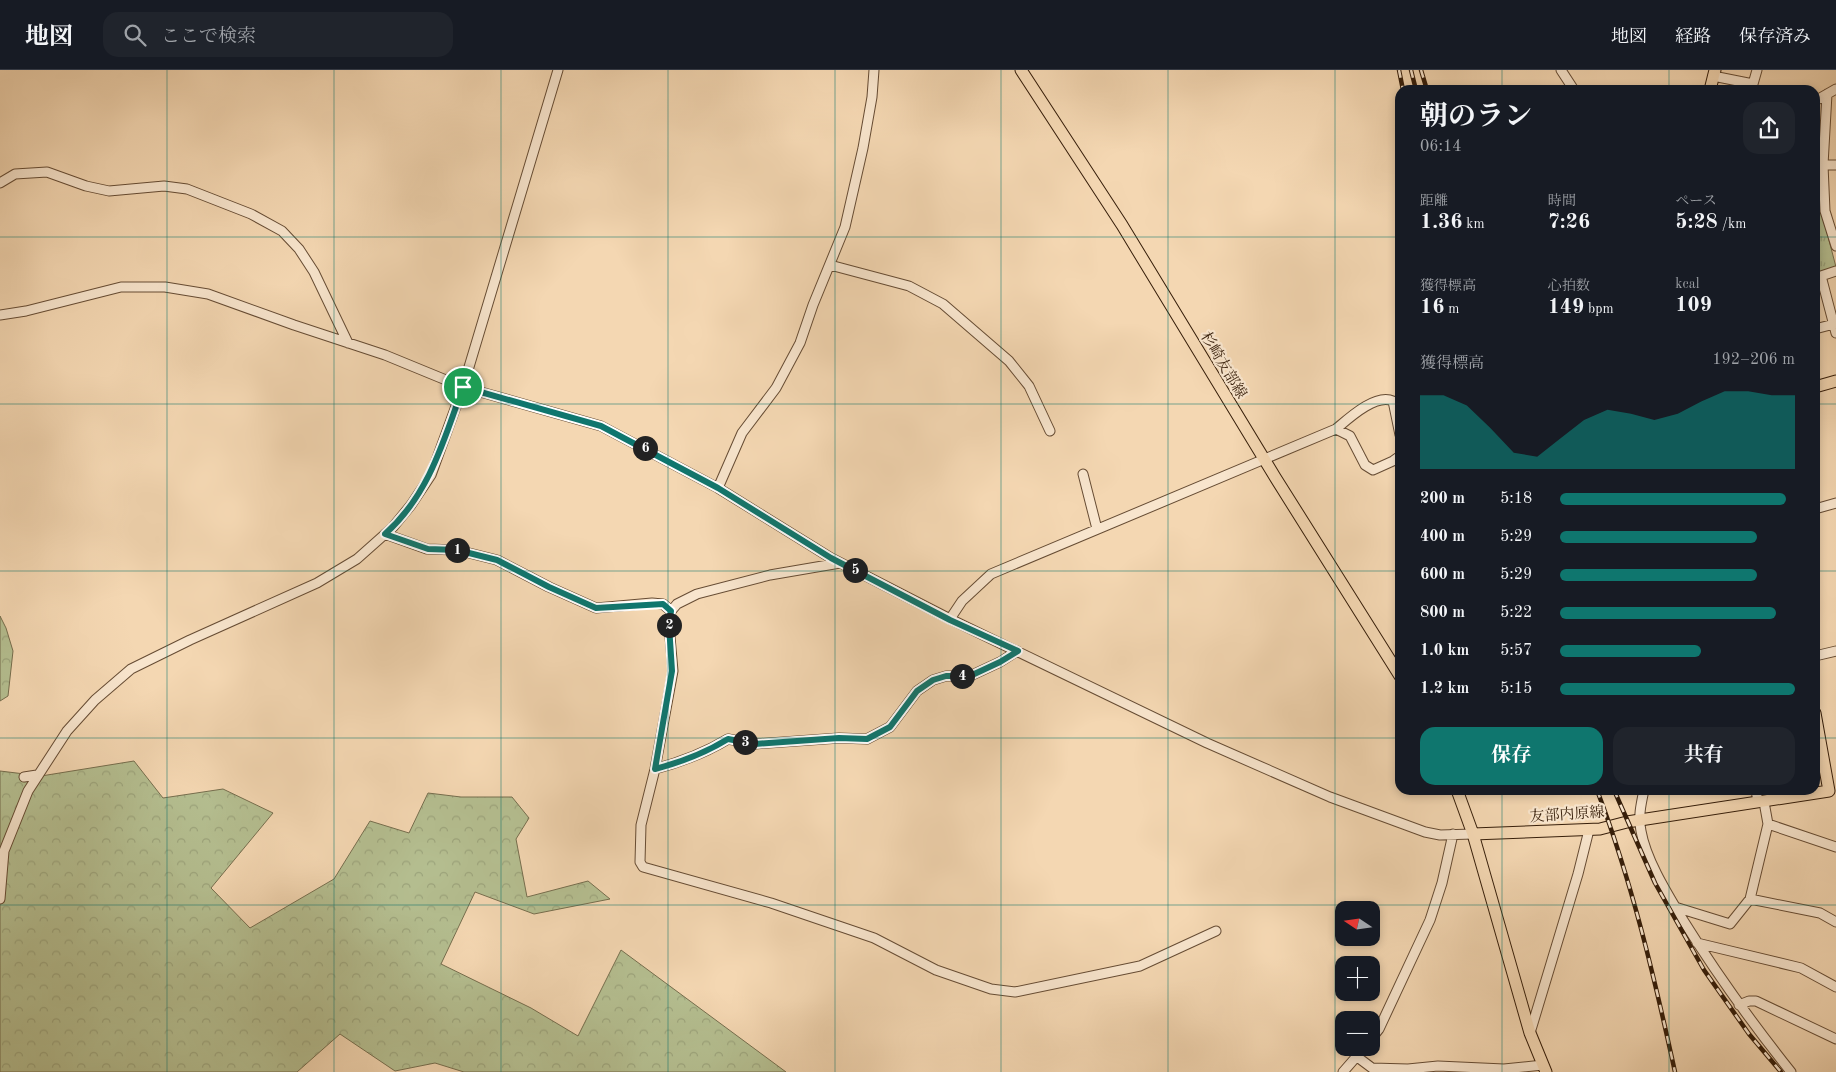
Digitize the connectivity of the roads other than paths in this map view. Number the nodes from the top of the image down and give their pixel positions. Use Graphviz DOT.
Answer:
graph roads {
  1 [pos="558,70"];
  2 [pos="874,70"];
  3 [pos="1021,70"];
  4 [pos="1561,70"];
  5 [pos="1757,70"];
  6 [pos="1714,73"];
  7 [pos="1571,85"];
  8 [pos="1836,89"];
  9 [pos="1827,94"];
  10 [pos="1820,98"];
  11 [pos="1820,156"];
  12 [pos="1820,165"];
  13 [pos="1836,165"];
  14 [pos="1820,172"];
  15 [pos="0,183"];
  16 [pos="1835,240"];
  17 [pos="830,265"];
  18 [pos="1836,272"];
  19 [pos="1820,276"];
  20 [pos="1820,283"];
  21 [pos="0,315"];
  22 [pos="1835,328"];
  23 [pos="1820,329"];
  24 [pos="348,343"];
  25 [pos="1836,382"];
  26 [pos="1820,386"];
  27 [pos="463,387"];
  28 [pos="1395,411"];
  29 [pos="1349,417"];
  30 [pos="1336,429"];
  31 [pos="1050,431"];
  32 [pos="1350,436"];
  33 [pos="1264,459"];
  34 [pos="1395,460"];
  35 [pos="1083,474"];
  36 [pos="718,488"];
  37 [pos="1836,503"];
  38 [pos="1820,508"];
  39 [pos="1097,529"];
  40 [pos="385,534"];
  41 [pos="841,563"];
  42 [pos="671,611"];
  43 [pos="950,620"];
  44 [pos="1018,651"];
  45 [pos="1836,651"];
  46 [pos="1820,655"];
  47 [pos="1395,668"];
  48 [pos="1820,735"];
  49 [pos="655,769"];
  50 [pos="37,775"];
  51 [pos="24,776"];
  52 [pos="1833,791"];
  53 [pos="1820,793"];
  54 [pos="1458,795"];
  55 [pos="1643,795"];
  56 [pos="1758,795"];
  57 [pos="1807,795"];
  58 [pos="1761,802"];
  59 [pos="1639,820"];
  60 [pos="1768,824"];
  61 [pos="1589,830"];
  62 [pos="1453,834"];
  63 [pos="1473,834"];
  64 [pos="1836,847"];
  65 [pos="0,899"];
  66 [pos="1750,899"];
  67 [pos="1676,907"];
  68 [pos="1836,922"];
  69 [pos="1216,931"];
  70 [pos="1698,943"];
  71 [pos="1836,987"];
  72 [pos="1739,1005"];
  73 [pos="1380,1027"];
  74 [pos="1530,1033"];
  75 [pos="1836,1039"];
  76 [pos="1356,1056"];
  77 [pos="1544,1068"];
  78 [pos="1343,1072"];
  79 [pos="1791,1072"];
  1 -- 27 [label="street"];
  2 -- 17 [label="street"];
  3 -- 33 [label="main road, 杉崎友部線"];
  4 -- 7 [label="street"];
  5 -- 6 [label="street"];
  8 -- 9 [label="street"];
  9 -- 10 [label="street"];
  9 -- 11 [label="street"];
  12 -- 13 [label="street"];
  14 -- 16 [label="street"];
  15 -- 24 [label="street"];
  17 -- 31 [label="street"];
  17 -- 36 [label="street"];
  18 -- 19 [label="street"];
  20 -- 22 [label="street"];
  21 -- 24 [label="street"];
  22 -- 23 [label="street"];
  24 -- 27 [label="street"];
  25 -- 26 [label="main road"];
  27 -- 36 [label="street"];
  27 -- 40 [label="street"];
  28 -- 29 [label="street"];
  29 -- 30 [label="street"];
  29 -- 32 [label="street"];
  30 -- 32 [label="street"];
  30 -- 33 [label="street"];
  32 -- 34 [label="street"];
  33 -- 39 [label="street"];
  33 -- 47 [label="main road, 杉崎友部線"];
  35 -- 39 [label="street"];
  36 -- 41 [label="street"];
  37 -- 38 [label="street"];
  39 -- 43 [label="street"];
  40 -- 42 [label="street"];
  40 -- 50 [label="street"];
  41 -- 42 [label="street"];
  41 -- 43 [label="street"];
  42 -- 49 [label="street"];
  43 -- 44 [label="street"];
  44 -- 49 [label="street"];
  44 -- 62 [label="street"];
  45 -- 46 [label="street"];
  48 -- 52 [label="main road, 友部内原線"];
  49 -- 69 [label="street"];
  50 -- 51 [label="street"];
  50 -- 65 [label="street"];
  52 -- 53 [label="main road, 友部内原線"];
  54 -- 63 [label="main road"];
  55 -- 59 [label="street"];
  56 -- 58 [label="street"];
  57 -- 58 [label="main road, 友部内原線"];
  58 -- 59 [label="main road, 友部内原線"];
  58 -- 60 [label="street"];
  59 -- 61 [label="main road, 友部内原線"];
  59 -- 67 [label="street"];
  60 -- 64 [label="street"];
  60 -- 66 [label="street"];
  61 -- 63 [label="main road, 友部内原線"];
  61 -- 74 [label="street"];
  62 -- 63 [label="street"];
  62 -- 73 [label="street"];
  63 -- 74 [label="main road"];
  66 -- 67 [label="street"];
  66 -- 68 [label="street"];
  67 -- 70 [label="street"];
  70 -- 71 [label="street"];
  70 -- 72 [label="street"];
  72 -- 75 [label="street"];
  72 -- 79 [label="street"];
  74 -- 77 [label="main road"];
  76 -- 77 [label="street"];
  76 -- 78 [label="street"];
}
